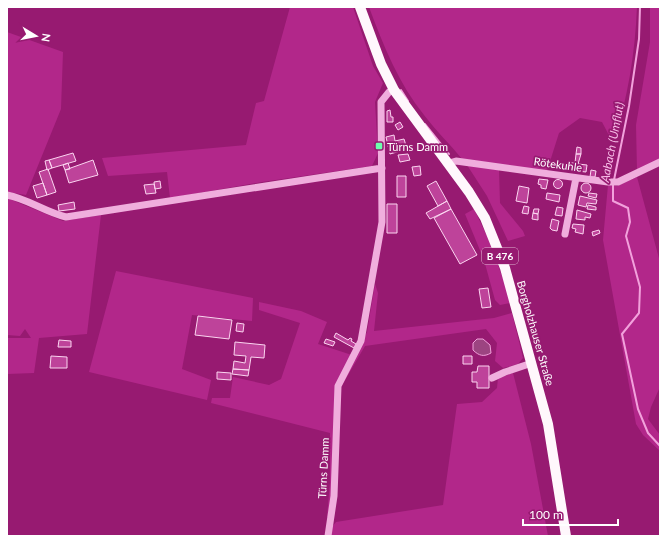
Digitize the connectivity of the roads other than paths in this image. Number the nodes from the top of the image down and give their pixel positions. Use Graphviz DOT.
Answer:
graph roads {
  1 [pos="360,7"];
  2 [pos="394,90"];
  3 [pos="660,162"];
  4 [pos="449,163"];
  5 [pos="382,168"];
  6 [pos="576,178"];
  7 [pos="7,195"];
  8 [pos="565,234"];
  9 [pos="532,363"];
  10 [pos="492,378"];
  11 [pos="328,536"];
  12 [pos="566,536"];
  1 -- 2 [label="main road, Borgholzhauser Straße / B 476"];
  2 -- 4 [label="main road, Borgholzhauser Straße / B 476"];
  2 -- 5 [label="street, Türns Damm"];
  3 -- 6 [label="street, Rötekuhle"];
  4 -- 6 [label="street, Rötekuhle"];
  4 -- 9 [label="main road, Borgholzhauser Straße / B 476"];
  5 -- 7 [label="street"];
  5 -- 11 [label="street, Türns Damm"];
  6 -- 8 [label="street"];
  9 -- 10 [label="street"];
  9 -- 12 [label="main road, Borgholzhauser Straße / B 476"];
}
